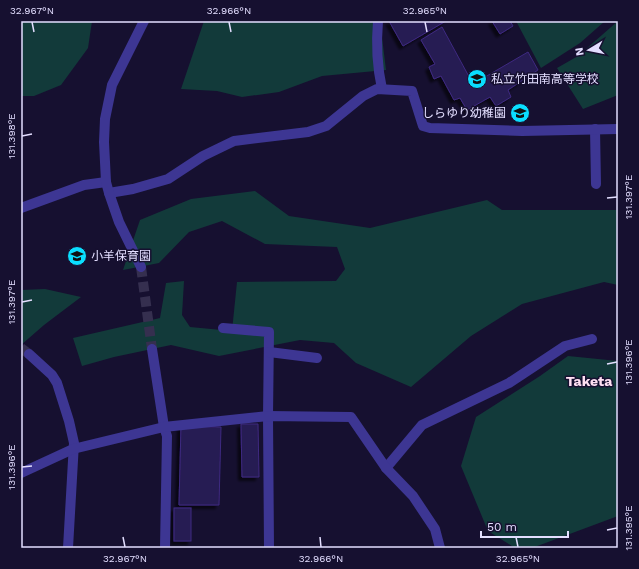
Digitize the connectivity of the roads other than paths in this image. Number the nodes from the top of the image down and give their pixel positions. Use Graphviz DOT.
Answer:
graph roads {
  1 [pos="144,21"];
  2 [pos="378,21"];
  3 [pos="382,89"];
  4 [pos="595,129"];
  5 [pos="618,129"];
  6 [pos="106,182"];
  7 [pos="596,184"];
  8 [pos="109,193"];
  9 [pos="21,208"];
  10 [pos="141,267"];
  11 [pos="223,328"];
  12 [pos="592,339"];
  13 [pos="152,349"];
  14 [pos="269,352"];
  15 [pos="29,354"];
  16 [pos="317,358"];
  17 [pos="268,416"];
  18 [pos="164,427"];
  19 [pos="73,449"];
  20 [pos="386,468"];
  21 [pos="21,472"];
  22 [pos="68,548"];
  23 [pos="165,548"];
  24 [pos="269,548"];
  25 [pos="440,548"];
  1 -- 6 [label="street"];
  2 -- 3 [label="street"];
  3 -- 4 [label="street"];
  3 -- 8 [label="street"];
  4 -- 5 [label="street"];
  4 -- 7 [label="street"];
  6 -- 8 [label="street"];
  6 -- 9 [label="street"];
  8 -- 10 [label="street"];
  11 -- 14 [label="street"];
  12 -- 20 [label="street"];
  13 -- 18 [label="street"];
  14 -- 16 [label="street"];
  14 -- 17 [label="street"];
  15 -- 19 [label="street"];
  17 -- 18 [label="street"];
  17 -- 20 [label="street"];
  17 -- 24 [label="street"];
  18 -- 19 [label="street"];
  18 -- 23 [label="street"];
  19 -- 21 [label="street"];
  19 -- 22 [label="street"];
  20 -- 25 [label="street"];
}
